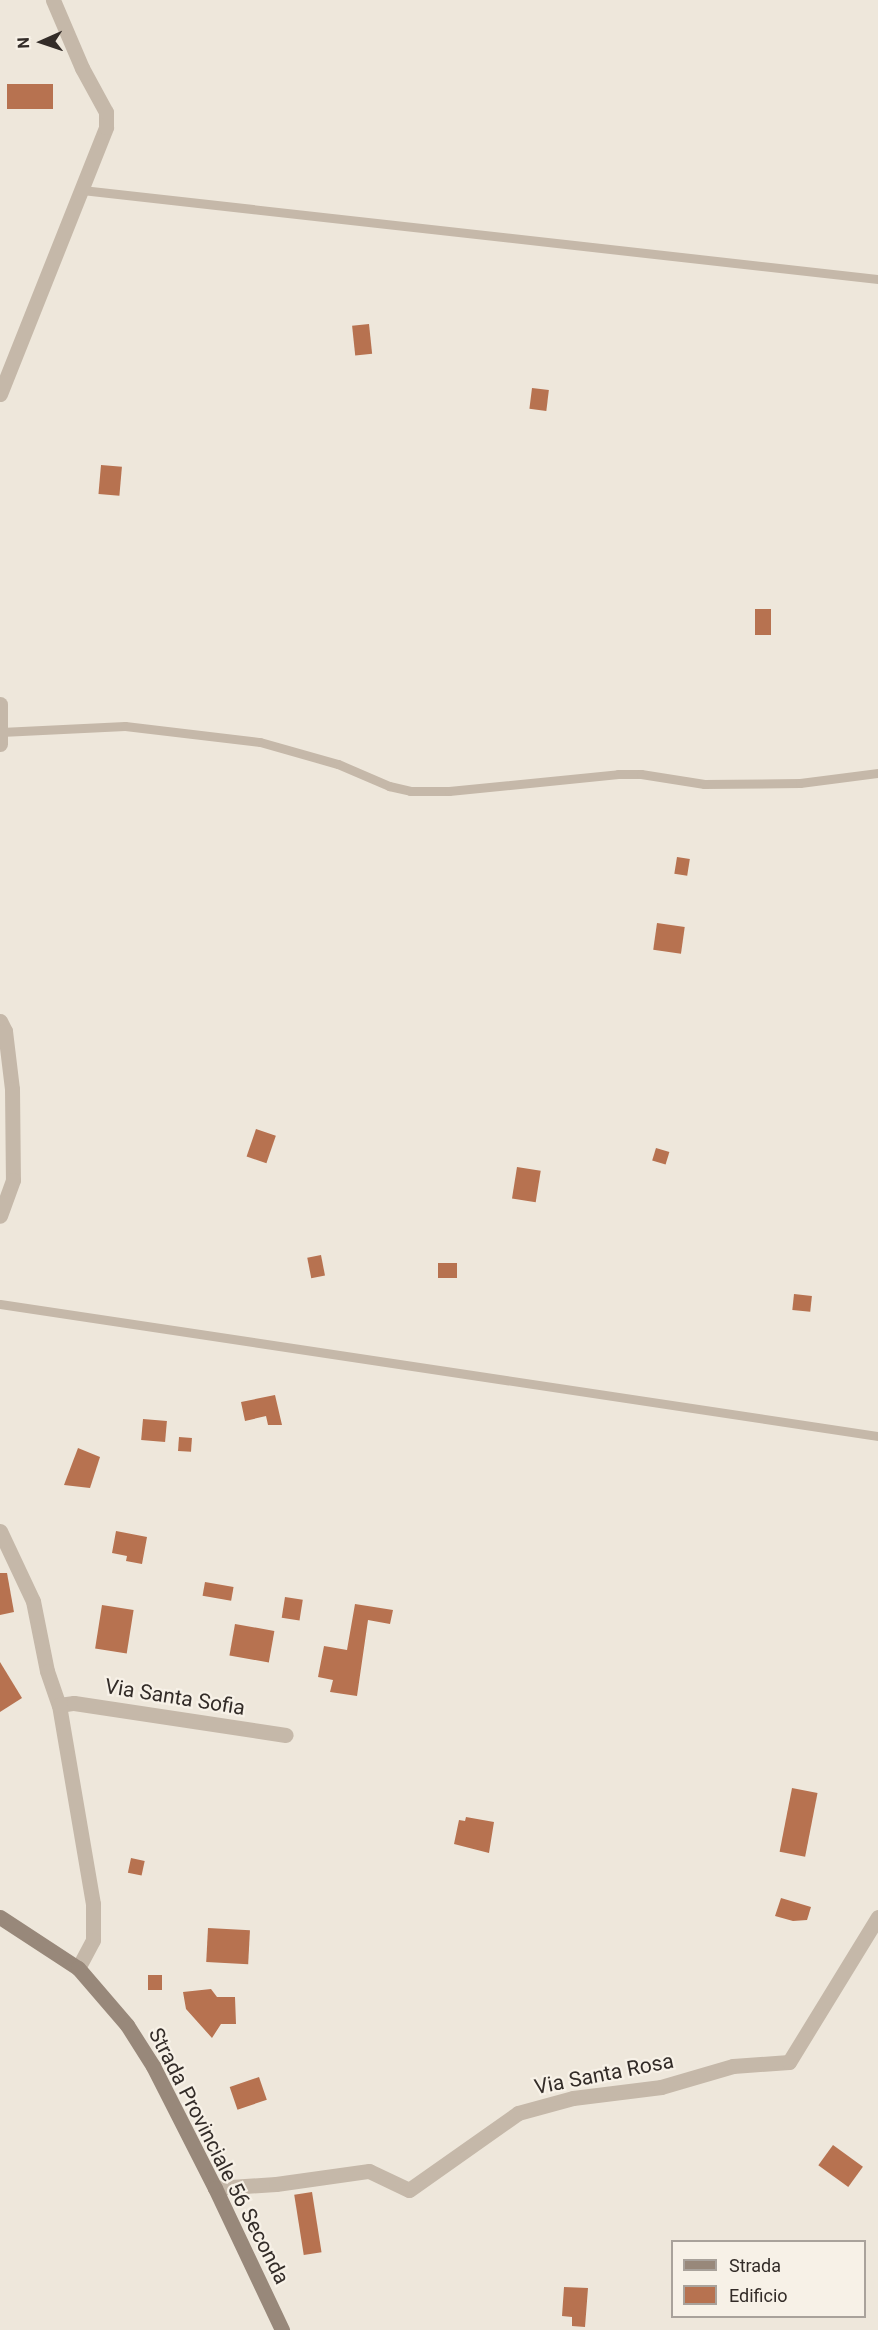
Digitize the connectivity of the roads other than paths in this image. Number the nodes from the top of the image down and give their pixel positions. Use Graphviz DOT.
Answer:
graph roads {
  1 [pos="53,0"];
  2 [pos="82,190"];
  3 [pos="878,279"];
  4 [pos="0,394"];
  5 [pos="0,704"];
  6 [pos="1,732"];
  7 [pos="0,744"];
  8 [pos="878,773"];
  9 [pos="0,1021"];
  10 [pos="0,1216"];
  11 [pos="0,1304"];
  12 [pos="878,1436"];
  13 [pos="0,1531"];
  14 [pos="59,1705"];
  15 [pos="286,1735"];
  16 [pos="0,1917"];
  17 [pos="878,1917"];
  18 [pos="78,1968"];
  19 [pos="215,2188"];
  20 [pos="282,2330"];
  1 -- 2 [label="street"];
  2 -- 3 [label="lane"];
  2 -- 4 [label="street"];
  5 -- 6 [label="street"];
  6 -- 7 [label="street"];
  6 -- 8 [label="lane"];
  9 -- 10 [label="street"];
  11 -- 12 [label="lane"];
  13 -- 14 [label="street"];
  14 -- 15 [label="street, Via Santa Sofia"];
  14 -- 18 [label="street"];
  16 -- 18 [label="street, Strada Provinciale 56 Seconda"];
  17 -- 19 [label="street, Via Santa Rosa"];
  18 -- 19 [label="street, Strada Provinciale 56 Seconda"];
  19 -- 20 [label="street, Strada Provinciale 56 Seconda"];
}
